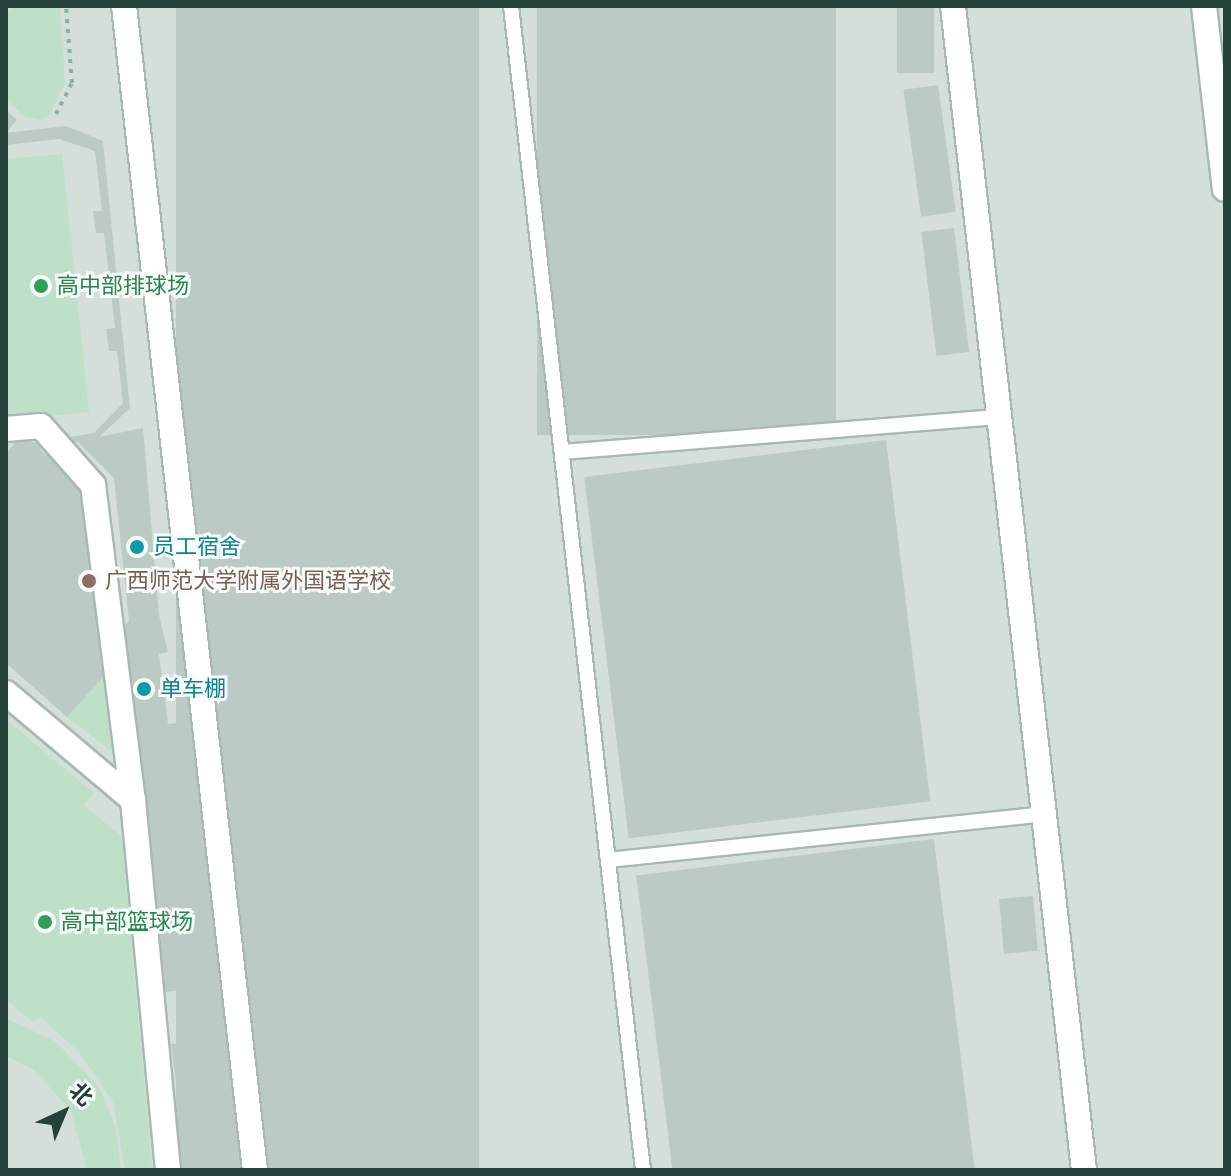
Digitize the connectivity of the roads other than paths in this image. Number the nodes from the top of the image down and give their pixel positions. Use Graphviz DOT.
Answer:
graph roads {
  1 [pos="124,6"];
  2 [pos="511,6"];
  3 [pos="953,6"];
  4 [pos="1204,6"];
  5 [pos="1225,189"];
  6 [pos="1000,417"];
  7 [pos="6,429"];
  8 [pos="563,452"];
  9 [pos="6,693"];
  10 [pos="133,800"];
  11 [pos="1044,814"];
  12 [pos="608,860"];
  13 [pos="168,1170"];
  14 [pos="255,1170"];
  15 [pos="643,1170"];
  16 [pos="1084,1170"];
  1 -- 14 [label="street"];
  2 -- 8 [label="lane"];
  3 -- 6 [label="street"];
  4 -- 5 [label="street"];
  6 -- 8 [label="lane"];
  6 -- 11 [label="street"];
  7 -- 10 [label="street"];
  8 -- 12 [label="lane"];
  9 -- 10 [label="street"];
  10 -- 13 [label="street"];
  11 -- 12 [label="lane"];
  11 -- 16 [label="street"];
  12 -- 15 [label="lane"];
}
